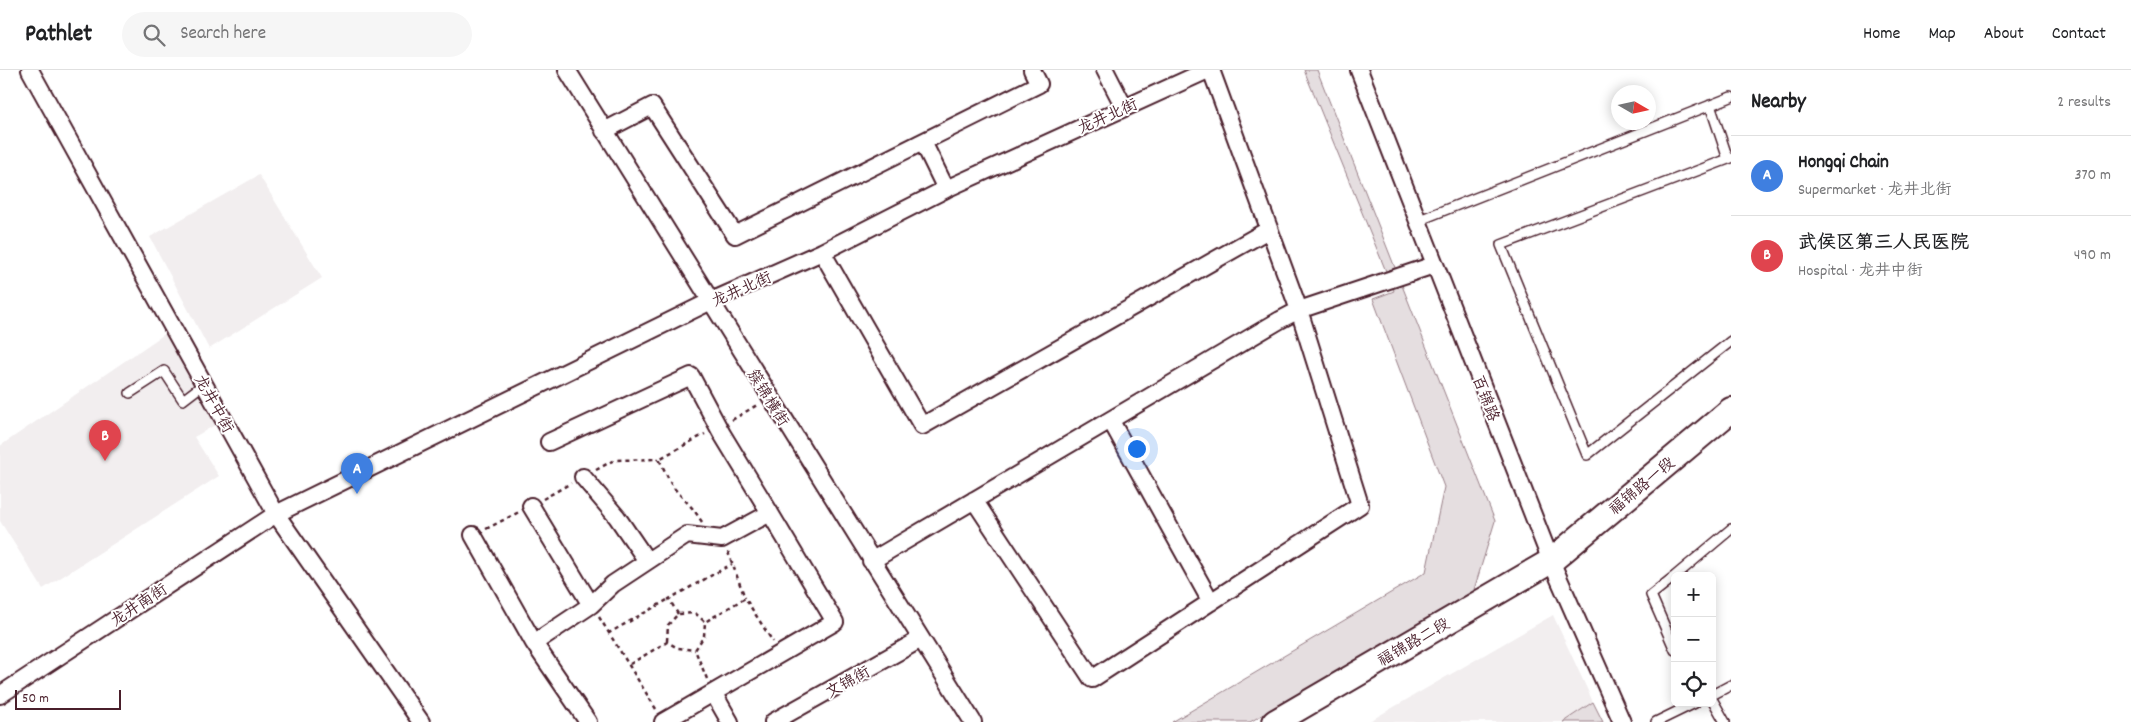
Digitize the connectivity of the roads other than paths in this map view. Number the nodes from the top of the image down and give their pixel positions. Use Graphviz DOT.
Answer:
graph roads {
  1 [pos="30,70"];
  2 [pos="567,70"];
  3 [pos="1032,70"];
  4 [pos="1210,70"];
  5 [pos="1359,70"];
  6 [pos="1112,72"];
  7 [pos="1731,97"];
  8 [pos="1710,106"];
  9 [pos="1124,107"];
  10 [pos="604,131"];
  11 [pos="923,142"];
  12 [pos="1730,158"];
  13 [pos="946,189"];
  14 [pos="1417,221"];
  15 [pos="1268,230"];
  16 [pos="822,252"];
  17 [pos="1434,265"];
  18 [pos="709,302"];
  19 [pos="1299,310"];
  20 [pos="1731,341"];
  21 [pos="204,384"];
  22 [pos="130,394"];
  23 [pos="1731,410"];
  24 [pos="1111,421"];
  25 [pos="1731,425"];
  26 [pos="549,442"];
  27 [pos="583,477"];
  28 [pos="974,500"];
  29 [pos="531,506"];
  30 [pos="770,513"];
  31 [pos="276,514"];
  32 [pos="1731,529"];
  33 [pos="473,535"];
  34 [pos="647,561"];
  35 [pos="871,561"];
  36 [pos="1553,566"];
  37 [pos="1680,572"];
  38 [pos="1671,579"];
  39 [pos="1211,602"];
  40 [pos="591,605"];
  41 [pos="921,639"];
  42 [pos="1671,640"];
  43 [pos="534,643"];
  44 [pos="1731,685"];
  45 [pos="1716,693"];
  46 [pos="714,694"];
  47 [pos="0,695"];
  48 [pos="1716,706"];
  49 [pos="1687,707"];
  50 [pos="421,722"];
  51 [pos="588,722"];
  52 [pos="663,722"];
  53 [pos="730,722"];
  54 [pos="773,722"];
  55 [pos="973,722"];
  56 [pos="1275,722"];
  57 [pos="1302,722"];
  58 [pos="1622,722"];
  59 [pos="1656,722"];
  60 [pos="1725,722"];
  1 -- 21 [label="street, 龙井中街"];
  2 -- 10 [label="street, 簇锦横街"];
  3 -- 11 [label="street"];
  4 -- 9 [label="street, 龙井北街"];
  4 -- 15 [label="street"];
  5 -- 14 [label="street, 百锦路"];
  6 -- 9 [label="street"];
  7 -- 8 [label="lane"];
  8 -- 12 [label="lane"];
  8 -- 14 [label="lane"];
  9 -- 13 [label="street, 龙井北街"];
  10 -- 11 [label="street"];
  10 -- 18 [label="street, 簇锦横街"];
  11 -- 13 [label="street"];
  12 -- 20 [label="lane"];
  13 -- 16 [label="street, 龙井北街"];
  14 -- 17 [label="street, 百锦路"];
  15 -- 16 [label="street"];
  15 -- 19 [label="street"];
  16 -- 18 [label="street, 龙井北街"];
  17 -- 19 [label="street"];
  17 -- 36 [label="street, 百锦路"];
  18 -- 31 [label="street, 龙井北街"];
  18 -- 35 [label="street, 簇锦横街"];
  19 -- 24 [label="street"];
  19 -- 39 [label="street"];
  21 -- 22 [label="lane"];
  21 -- 31 [label="street, 龙井中街"];
  23 -- 36 [label="street, 福锦路一段"];
  24 -- 28 [label="street"];
  24 -- 39 [label="street"];
  25 -- 36 [label="street, 福锦路一段"];
  26 -- 30 [label="street"];
  27 -- 34 [label="street"];
  28 -- 35 [label="street"];
  28 -- 39 [label="street"];
  29 -- 40 [label="street"];
  30 -- 34 [label="street"];
  30 -- 46 [label="street"];
  31 -- 47 [label="street, 龙井南街"];
  31 -- 50 [label="street, 龙井中街"];
  32 -- 37 [label="lane"];
  33 -- 43 [label="street"];
  34 -- 40 [label="street"];
  35 -- 41 [label="street, 簇锦横街"];
  36 -- 56 [label="street, 福锦路二段"];
  36 -- 57 [label="street, 福锦路二段"];
  36 -- 58 [label="street, 百锦路"];
  38 -- 42 [label="lane"];
  40 -- 43 [label="street"];
  41 -- 54 [label="street, 文锦街"];
  41 -- 55 [label="street, 簇锦横街"];
  43 -- 51 [label="street"];
  44 -- 45 [label="lane"];
  46 -- 52 [label="street"];
  46 -- 53 [label="street"];
  48 -- 60 [label="lane"];
  49 -- 59 [label="lane"];
}
